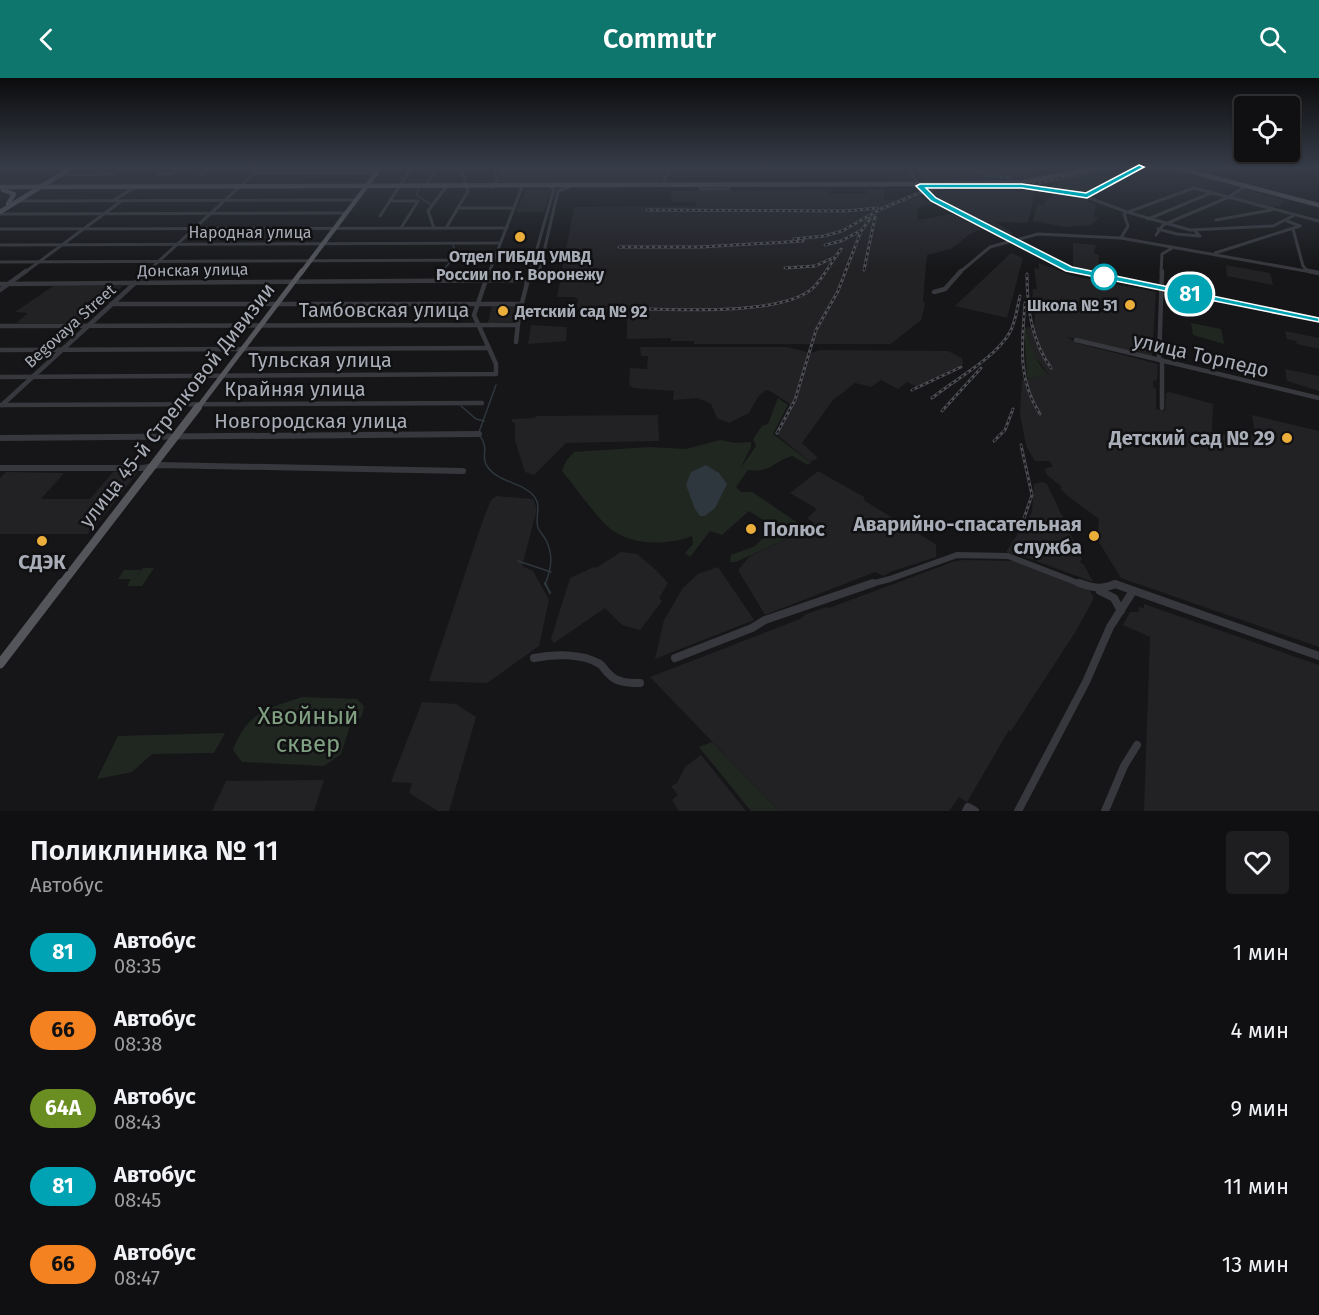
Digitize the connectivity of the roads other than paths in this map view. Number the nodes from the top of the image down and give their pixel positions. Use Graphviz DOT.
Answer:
graph roads {
  1 [pos="17,201"];
  2 [pos="19,201"];
  3 [pos="122,201"];
  4 [pos="223,201"];
  5 [pos="355,201"];
  6 [pos="390,201"];
  7 [pos="418,201"];
  8 [pos="435,201"];
  9 [pos="463,201"];
  10 [pos="517,201"];
  11 [pos="549,201"];
  12 [pos="556,201"];
  13 [pos="935,201"];
  14 [pos="1098,201"];
  15 [pos="1157,201"];
  16 [pos="1192,201"];
  17 [pos="1219,201"];
  18 [pos="1244,201"];
  19 [pos="459,208"];
  20 [pos="514,208"];
  21 [pos="1274,210"];
  22 [pos="0,212"];
  23 [pos="1127,212"];
  24 [pos="210,213"];
  25 [pos="346,213"];
  26 [pos="104,214"];
  27 [pos="1295,215"];
  28 [pos="380,216"];
  29 [pos="1148,219"];
  30 [pos="1216,220"];
  31 [pos="1287,221"];
  32 [pos="1319,221"];
  33 [pos="1164,224"];
  34 [pos="335,228"];
  35 [pos="401,228"];
  36 [pos="434,228"];
  37 [pos="446,228"];
  38 [pos="507,228"];
  39 [pos="1158,228"];
  40 [pos="0,229"];
  41 [pos="83,229"];
  42 [pos="194,229"];
  43 [pos="1293,229"];
  44 [pos="1194,230"];
  45 [pos="1156,235"];
  46 [pos="1121,238"];
  47 [pos="1011,240"];
  48 [pos="500,243"];
  49 [pos="176,244"];
  50 [pos="323,244"];
  51 [pos="0,245"];
  52 [pos="61,245"];
  53 [pos="1172,248"];
  54 [pos="1212,254"];
  55 [pos="494,260"];
  56 [pos="158,261"];
  57 [pos="310,261"];
  58 [pos="0,262"];
  59 [pos="38,262"];
  60 [pos="534,263"];
  61 [pos="540,267"];
  62 [pos="1308,271"];
  63 [pos="1319,273"];
  64 [pos="487,280"];
  65 [pos="530,280"];
  66 [pos="295,281"];
  67 [pos="0,284"];
  68 [pos="8,284"];
  69 [pos="134,284"];
  70 [pos="1161,289"];
  71 [pos="0,290"];
  72 [pos="934,292"];
  73 [pos="477,302"];
  74 [pos="111,304"];
  75 [pos="278,304"];
  76 [pos="522,304"];
  77 [pos="1319,320"];
  78 [pos="479,325"];
  79 [pos="517,325"];
  80 [pos="0,326"];
  81 [pos="87,326"];
  82 [pos="261,326"];
  83 [pos="1076,340"];
  84 [pos="516,342"];
  85 [pos="489,348"];
  86 [pos="0,350"];
  87 [pos="61,350"];
  88 [pos="243,350"];
  89 [pos="1160,360"];
  90 [pos="32,376"];
  91 [pos="224,376"];
  92 [pos="0,377"];
  93 [pos="1319,398"];
  94 [pos="482,403"];
  95 [pos="202,404"];
  96 [pos="0,405"];
  97 [pos="1162,408"];
  98 [pos="479,434"];
  99 [pos="177,436"];
  100 [pos="0,438"];
  101 [pos="151,467"];
  102 [pos="0,468"];
  103 [pos="463,471"];
  104 [pos="1095,589"];
  105 [pos="1133,591"];
  106 [pos="1121,611"];
  107 [pos="1319,656"];
  108 [pos="534,658"];
  109 [pos="675,658"];
  110 [pos="0,664"];
  111 [pos="640,683"];
  112 [pos="1137,745"];
  113 [pos="966,811"];
  114 [pos="975,811"];
  115 [pos="1018,811"];
  116 [pos="1104,811"];
  1 -- 22 [label="main road"];
  2 -- 22 [label="main road"];
  3 -- 26 [label="street"];
  4 -- 24 [label="street, Begovaya Street"];
  5 -- 25 [label="main road, улица 45-й Стрелковой Дивизии"];
  6 -- 28 [label="street"];
  7 -- 35 [label="street"];
  8 -- 36 [label="street"];
  9 -- 19 [label="street"];
  10 -- 20 [label="street"];
  11 -- 60 [label="street"];
  12 -- 61 [label="street"];
  13 -- 47 [label="street"];
  14 -- 23 [label="street"];
  15 -- 23 [label="street"];
  16 -- 29 [label="street"];
  17 -- 33 [label="street"];
  18 -- 21 [label="street"];
  19 -- 20 [label="street"];
  19 -- 37 [label="street"];
  20 -- 38 [label="street"];
  21 -- 27 [label="street"];
  21 -- 30 [label="street"];
  22 -- 26 [label="street"];
  23 -- 29 [label="street"];
  23 -- 46 [label="street"];
  24 -- 25 [label="street"];
  24 -- 26 [label="street"];
  24 -- 42 [label="street, Begovaya Street"];
  25 -- 34 [label="main road, улица 45-й Стрелковой Дивизии"];
  26 -- 41 [label="street"];
  27 -- 31 [label="street"];
  27 -- 32 [label="street"];
  29 -- 33 [label="street"];
  31 -- 43 [label="street"];
  31 -- 44 [label="street"];
  33 -- 39 [label="street"];
  33 -- 44 [label="street"];
  34 -- 35 [label="street"];
  34 -- 42 [label="street"];
  34 -- 50 [label="main road, улица 45-й Стрелковой Дивизии"];
  35 -- 36 [label="street"];
  36 -- 37 [label="street"];
  37 -- 38 [label="street"];
  38 -- 48 [label="street"];
  39 -- 44 [label="street"];
  39 -- 45 [label="street"];
  40 -- 41 [label="street"];
  41 -- 42 [label="street"];
  41 -- 52 [label="street"];
  42 -- 49 [label="street, Begovaya Street"];
  43 -- 54 [label="street"];
  43 -- 62 [label="street"];
  46 -- 47 [label="street"];
  46 -- 53 [label="street"];
  47 -- 70 [label="street"];
  47 -- 72 [label="street"];
  48 -- 50 [label="street, Народная улица"];
  48 -- 55 [label="street"];
  49 -- 50 [label="street, Народная улица"];
  49 -- 52 [label="street, Народная улица"];
  49 -- 56 [label="street, Begovaya Street"];
  50 -- 57 [label="main road, улица 45-й Стрелковой Дивизии"];
  51 -- 52 [label="street, Народная улица"];
  52 -- 59 [label="street"];
  53 -- 54 [label="street"];
  53 -- 70 [label="street"];
  54 -- 62 [label="street"];
  55 -- 57 [label="street"];
  55 -- 64 [label="street"];
  56 -- 57 [label="street"];
  56 -- 59 [label="street"];
  56 -- 69 [label="street, Begovaya Street"];
  57 -- 66 [label="main road, улица 45-й Стрелковой Дивизии"];
  58 -- 59 [label="street"];
  59 -- 68 [label="street"];
  60 -- 61 [label="street"];
  60 -- 65 [label="street"];
  61 -- 65 [label="street"];
  62 -- 63 [label="street"];
  64 -- 65 [label="street, Донская улица"];
  64 -- 66 [label="street, Донская улица"];
  64 -- 73 [label="street"];
  65 -- 76 [label="street"];
  66 -- 69 [label="street, Донская улица"];
  66 -- 75 [label="main road, улица 45-й Стрелковой Дивизии"];
  67 -- 68 [label="street, Донская улица"];
  68 -- 69 [label="street, Донская улица"];
  68 -- 71 [label="street"];
  69 -- 74 [label="street, Begovaya Street"];
  70 -- 77 [label="street"];
  70 -- 89 [label="street"];
  73 -- 75 [label="street"];
  73 -- 76 [label="street"];
  73 -- 78 [label="street"];
  74 -- 75 [label="street"];
  74 -- 81 [label="street, Begovaya Street"];
  75 -- 82 [label="main road, улица 45-й Стрелковой Дивизии"];
  76 -- 79 [label="street"];
  78 -- 79 [label="street, Тамбовская улица"];
  78 -- 82 [label="street, Тамбовская улица"];
  78 -- 85 [label="street"];
  79 -- 84 [label="street"];
  80 -- 81 [label="street, Тамбовская улица"];
  81 -- 82 [label="street, Тамбовская улица"];
  81 -- 87 [label="street, Begovaya Street"];
  82 -- 88 [label="main road, улица 45-й Стрелковой Дивизии"];
  83 -- 89 [label="street, улица Торпедо"];
  85 -- 88 [label="street"];
  85 -- 91 [label="street, Тульская улица"];
  86 -- 87 [label="street"];
  87 -- 88 [label="street"];
  87 -- 90 [label="street, Begovaya Street"];
  88 -- 91 [label="main road, улица 45-й Стрелковой Дивизии"];
  89 -- 93 [label="street, улица Торпедо"];
  89 -- 97 [label="street"];
  90 -- 91 [label="street, Тульская улица"];
  90 -- 92 [label="street, Тульская улица"];
  90 -- 96 [label="street, Begovaya Street"];
  91 -- 95 [label="main road, улица 45-й Стрелковой Дивизии"];
  94 -- 95 [label="street, Крайняя улица"];
  95 -- 96 [label="street, Крайняя улица"];
  95 -- 99 [label="main road, улица 45-й Стрелковой Дивизии"];
  98 -- 99 [label="street, Новгородская улица"];
  99 -- 100 [label="street, Новгородская улица"];
  99 -- 101 [label="main road, улица 45-й Стрелковой Дивизии"];
  101 -- 102 [label="street"];
  101 -- 103 [label="street"];
  101 -- 110 [label="main road, улица 45-й Стрелковой Дивизии"];
  104 -- 105 [label="street"];
  104 -- 106 [label="street"];
  104 -- 109 [label="street"];
  105 -- 106 [label="street"];
  105 -- 107 [label="street"];
  106 -- 115 [label="street"];
  108 -- 111 [label="street"];
  112 -- 116 [label="street"];
  113 -- 114 [label="street"];
}
